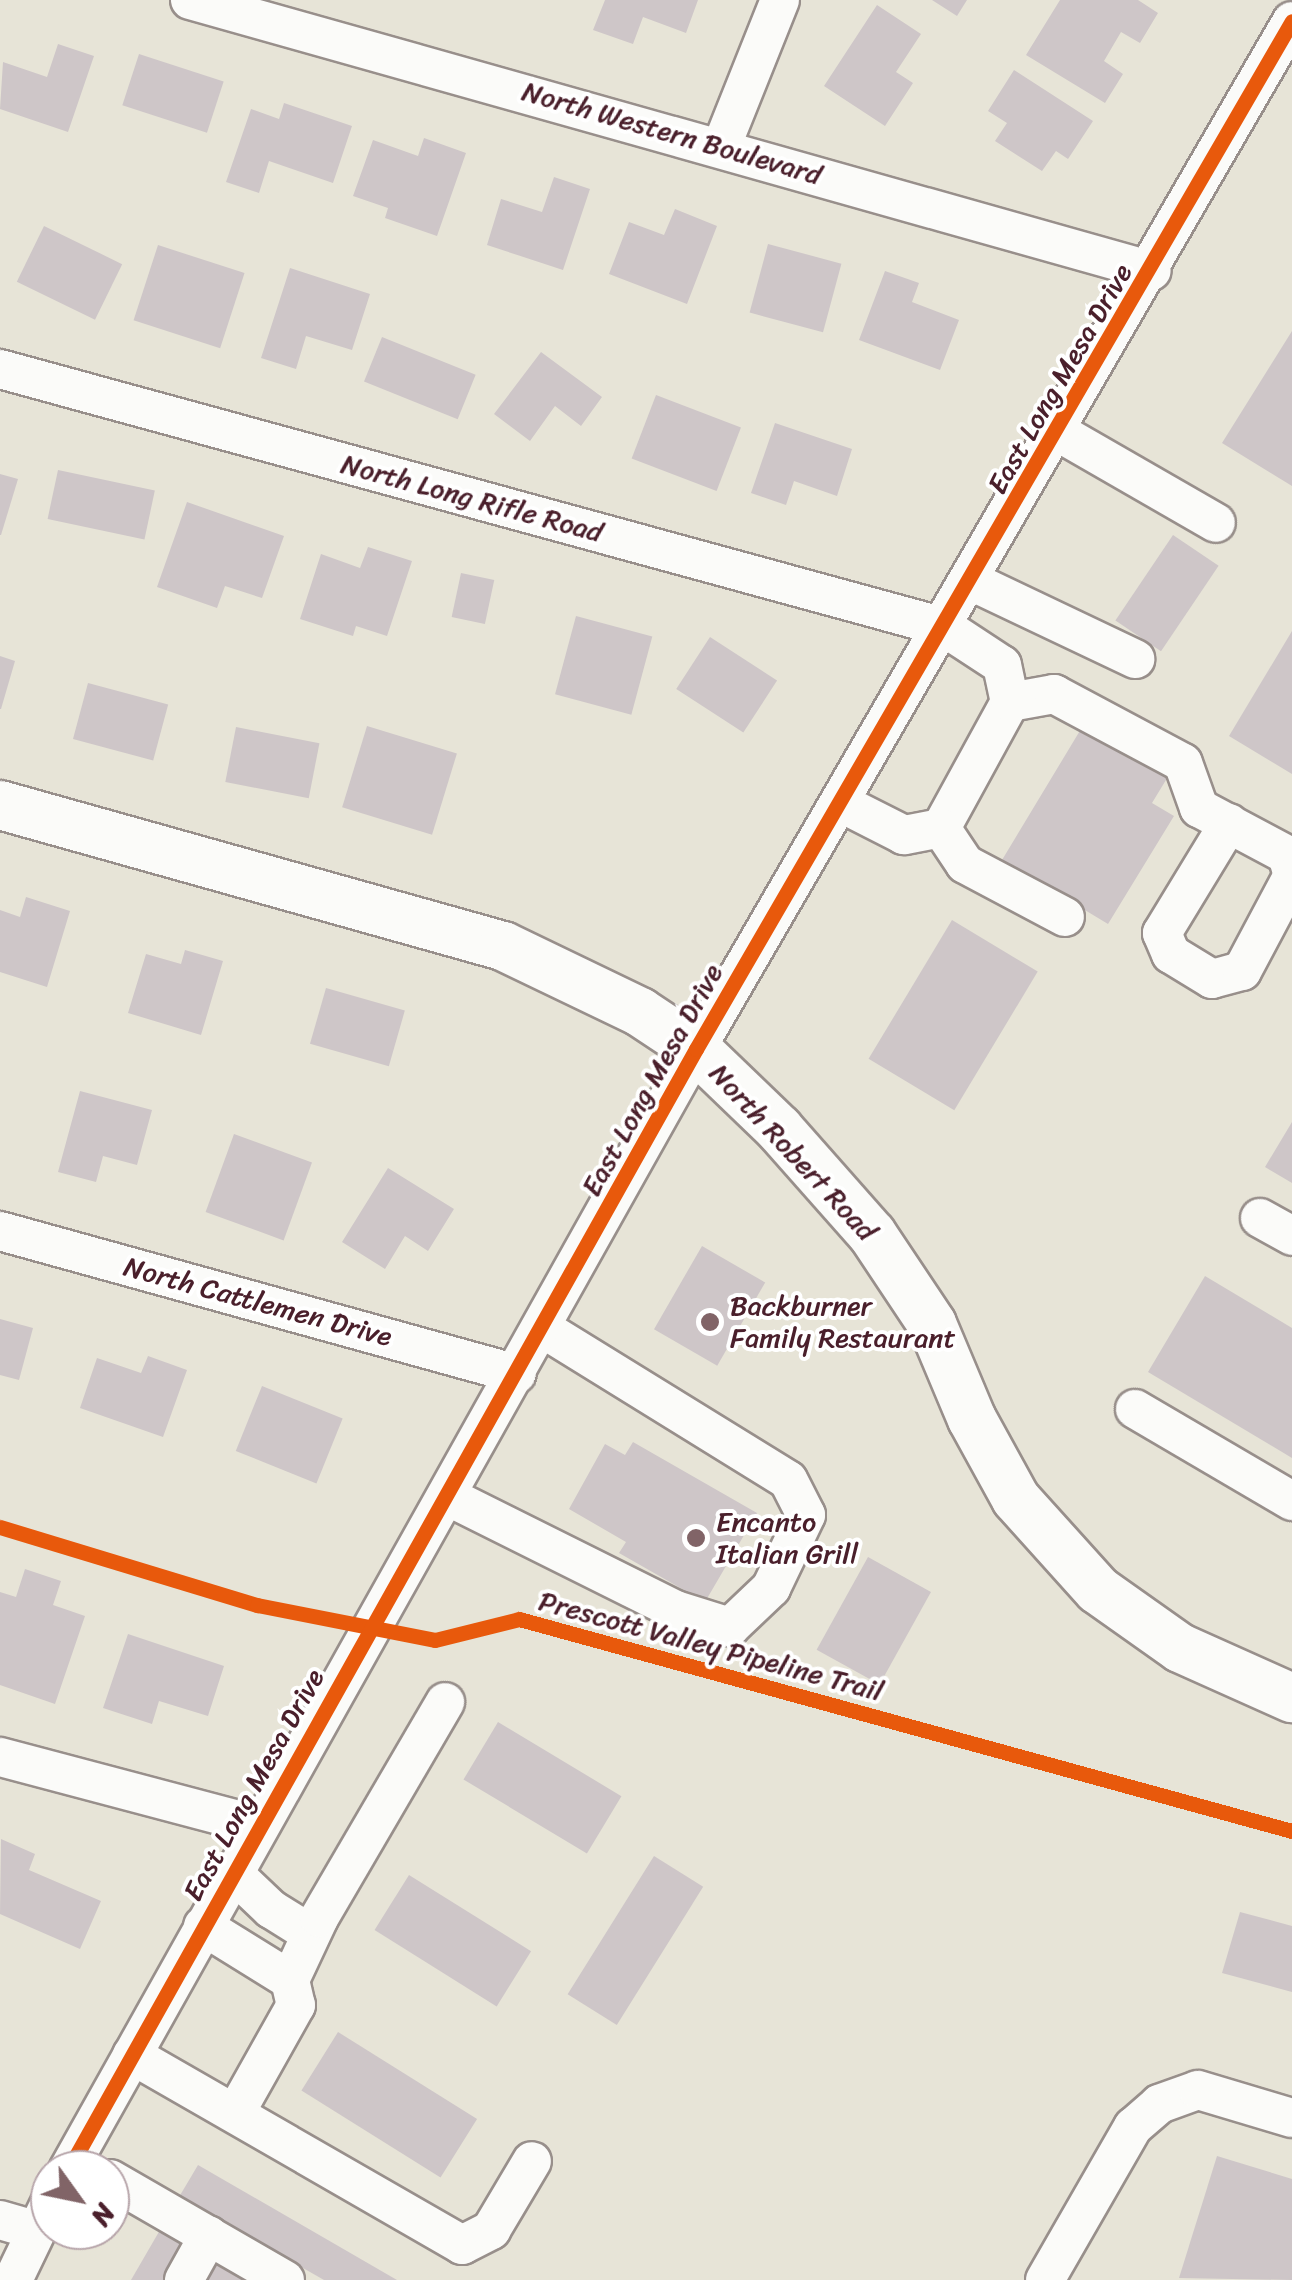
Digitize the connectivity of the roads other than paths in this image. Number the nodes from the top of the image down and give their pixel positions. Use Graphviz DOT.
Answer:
graph roads {
  1 [pos="190,0"];
  2 [pos="780,0"];
  3 [pos="1292,21"];
  4 [pos="722,145"];
  5 [pos="1152,271"];
  6 [pos="0,369"];
  7 [pos="1058,432"];
  8 [pos="1216,523"];
  9 [pos="971,582"];
  10 [pos="944,627"];
  11 [pos="1134,659"];
  12 [pos="1010,702"];
  13 [pos="841,803"];
  14 [pos="0,805"];
  15 [pos="1228,823"];
  16 [pos="941,828"];
  17 [pos="1292,876"];
  18 [pos="1064,917"];
  19 [pos="696,1049"];
  20 [pos="0,1230"];
  21 [pos="542,1328"];
  22 [pos="517,1374"];
  23 [pos="1135,1410"];
  24 [pos="447,1496"];
  25 [pos="1292,1501"];
  26 [pos="1292,1698"];
  27 [pos="445,1702"];
  28 [pos="0,1757"];
  29 [pos="258,1825"];
  30 [pos="232,1872"];
  31 [pos="202,1926"];
  32 [pos="311,1934"];
  33 [pos="290,1980"];
  34 [pos="132,2055"];
  35 [pos="236,2112"];
  36 [pos="1292,2118"];
  37 [pos="87,2150"];
  38 [pos="532,2161"];
  39 [pos="130,2191"];
  40 [pos="28,2218"];
  41 [pos="209,2236"];
  42 [pos="13,2280"];
  43 [pos="184,2280"];
  44 [pos="285,2280"];
  45 [pos="1046,2280"];
  1 -- 4 [label="street, North Western Boulevard"];
  2 -- 4 [label="street"];
  3 -- 5 [label="street, East Long Mesa Drive"];
  4 -- 5 [label="street, North Western Boulevard"];
  5 -- 7 [label="street, East Long Mesa Drive"];
  6 -- 10 [label="street, North Long Rifle Road"];
  7 -- 8 [label="street"];
  7 -- 9 [label="street, East Long Mesa Drive"];
  9 -- 10 [label="street, East Long Mesa Drive"];
  9 -- 11 [label="street"];
  10 -- 12 [label="street, North Long Rifle Road"];
  10 -- 13 [label="street, East Long Mesa Drive"];
  12 -- 15 [label="street"];
  12 -- 16 [label="street"];
  13 -- 16 [label="street"];
  13 -- 19 [label="street, East Long Mesa Drive"];
  14 -- 19 [label="main road, North Robert Road"];
  15 -- 17 [label="street"];
  15 -- 17 [label="street"];
  16 -- 18 [label="street"];
  19 -- 21 [label="street, East Long Mesa Drive"];
  19 -- 26 [label="main road, North Robert Road"];
  20 -- 22 [label="street, North Cattlemen Drive"];
  21 -- 22 [label="street, East Long Mesa Drive"];
  21 -- 24 [label="street"];
  22 -- 24 [label="street, East Long Mesa Drive"];
  23 -- 25 [label="street"];
  24 -- 29 [label="street, East Long Mesa Drive"];
  27 -- 32 [label="street"];
  28 -- 29 [label="street"];
  29 -- 30 [label="street, East Long Mesa Drive"];
  30 -- 31 [label="street, East Long Mesa Drive"];
  30 -- 32 [label="street"];
  31 -- 33 [label="street"];
  31 -- 34 [label="street, East Long Mesa Drive"];
  32 -- 33 [label="street"];
  33 -- 35 [label="street"];
  34 -- 35 [label="street"];
  34 -- 37 [label="street, East Long Mesa Drive"];
  35 -- 38 [label="street"];
  36 -- 45 [label="street"];
  39 -- 41 [label="street"];
  40 -- 42 [label="street"];
  41 -- 43 [label="street"];
  41 -- 44 [label="street"];
}
